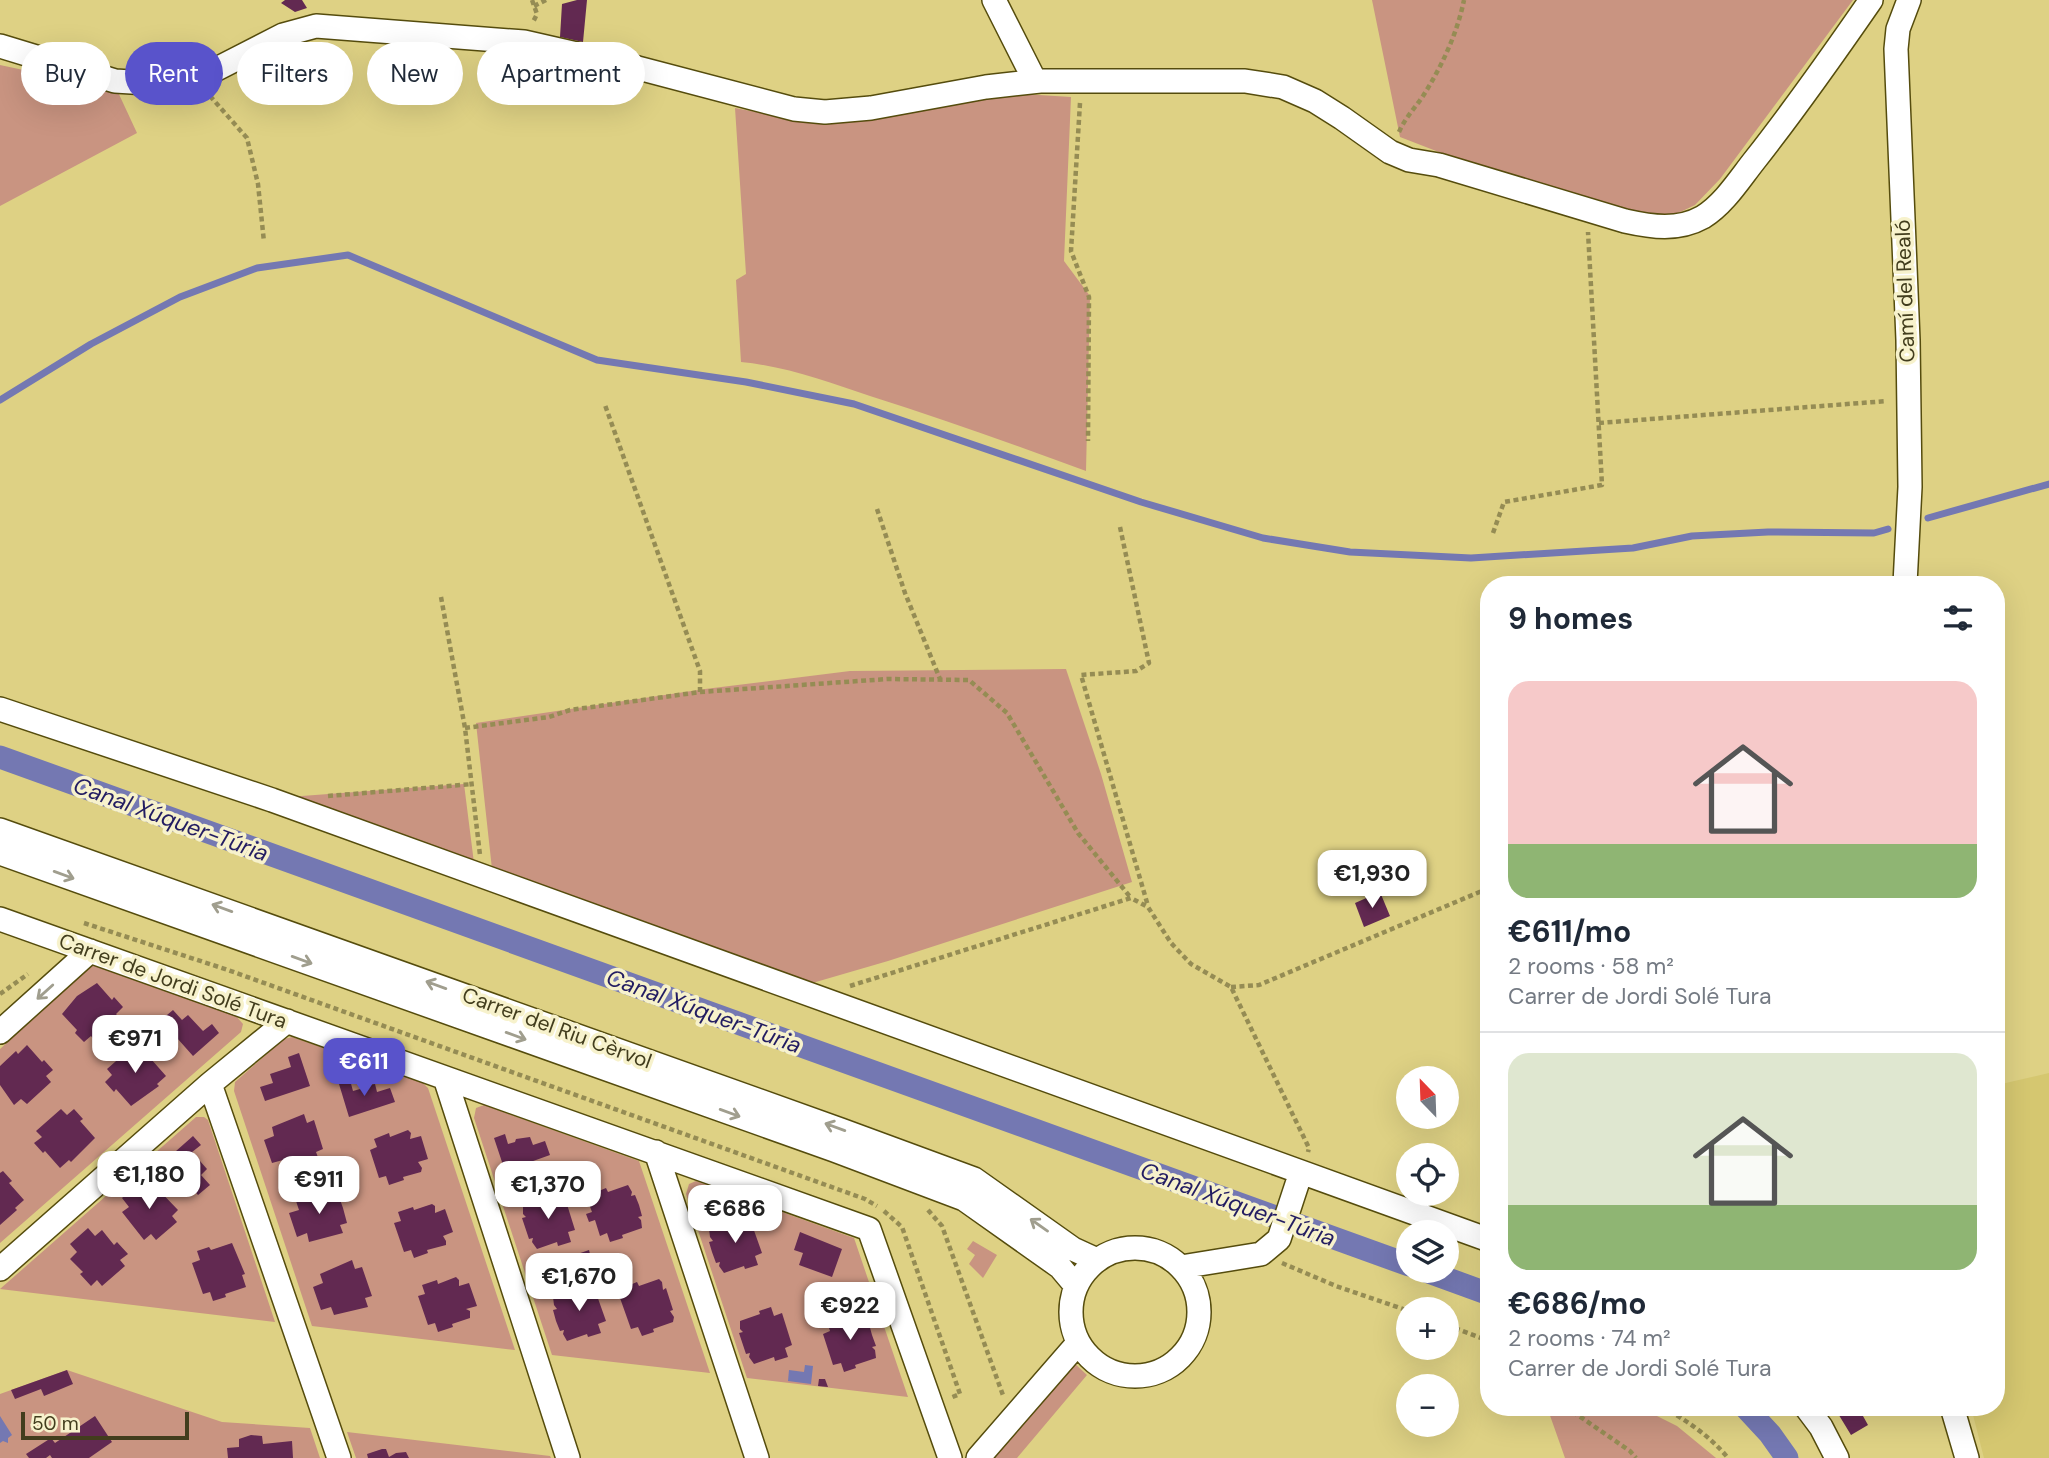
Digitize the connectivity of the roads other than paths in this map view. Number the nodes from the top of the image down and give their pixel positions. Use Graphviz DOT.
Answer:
graph roads {
  1 [pos="995,0"];
  2 [pos="1871,0"];
  3 [pos="1909,0"];
  4 [pos="0,46"];
  5 [pos="1035,81"];
  6 [pos="1905,576"];
  7 [pos="0,709"];
  8 [pos="0,830"];
  9 [pos="0,853"];
  10 [pos="0,919"];
  11 [pos="90,951"];
  12 [pos="287,1021"];
  13 [pos="0,1032"];
  14 [pos="445,1078"];
  15 [pos="210,1084"];
  16 [pos="656,1152"];
  17 [pos="1299,1181"];
  18 [pos="1480,1237"];
  19 [pos="1097,1260"];
  20 [pos="1181,1267"];
  21 [pos="0,1269"];
  22 [pos="1076,1286"];
  23 [pos="1078,1343"];
  24 [pos="1813,1416"];
  25 [pos="1955,1416"];
  26 [pos="338,1458"];
  27 [pos="568,1458"];
  28 [pos="757,1458"];
  29 [pos="950,1458"];
  30 [pos="978,1458"];
  31 [pos="1837,1458"];
  32 [pos="1967,1458"];
  1 -- 5 [label="street"];
  2 -- 5 [label="street"];
  3 -- 6 [label="street, Camí del Realó"];
  4 -- 5 [label="street"];
  7 -- 17 [label="street"];
  19 -- 8 [label="street, Carrer del Riu Cèrvol, one-way"];
  9 -- 22 [label="street, Carrer del Riu Cèrvol, one-way"];
  10 -- 11 [label="street, Carrer de Jordi Solé Tura"];
  11 -- 12 [label="street, Carrer de Jordi Solé Tura"];
  11 -- 13 [label="street, one-way"];
  12 -- 14 [label="street, Carrer de Jordi Solé Tura"];
  12 -- 15 [label="street"];
  14 -- 16 [label="street, Carrer de Jordi Solé Tura"];
  14 -- 27 [label="street"];
  15 -- 21 [label="street"];
  15 -- 26 [label="street"];
  16 -- 28 [label="street"];
  16 -- 29 [label="street, Carrer de Jordi Solé Tura"];
  17 -- 18 [label="street"];
  17 -- 20 [label="street"];
  19 -- 20 [label="street"];
  19 -- 22 [label="street"];
  20 -- 23 [label="street"];
  22 -- 23 [label="street"];
  23 -- 30 [label="street"];
  24 -- 31 [label="street"];
  25 -- 32 [label="street"];
}
